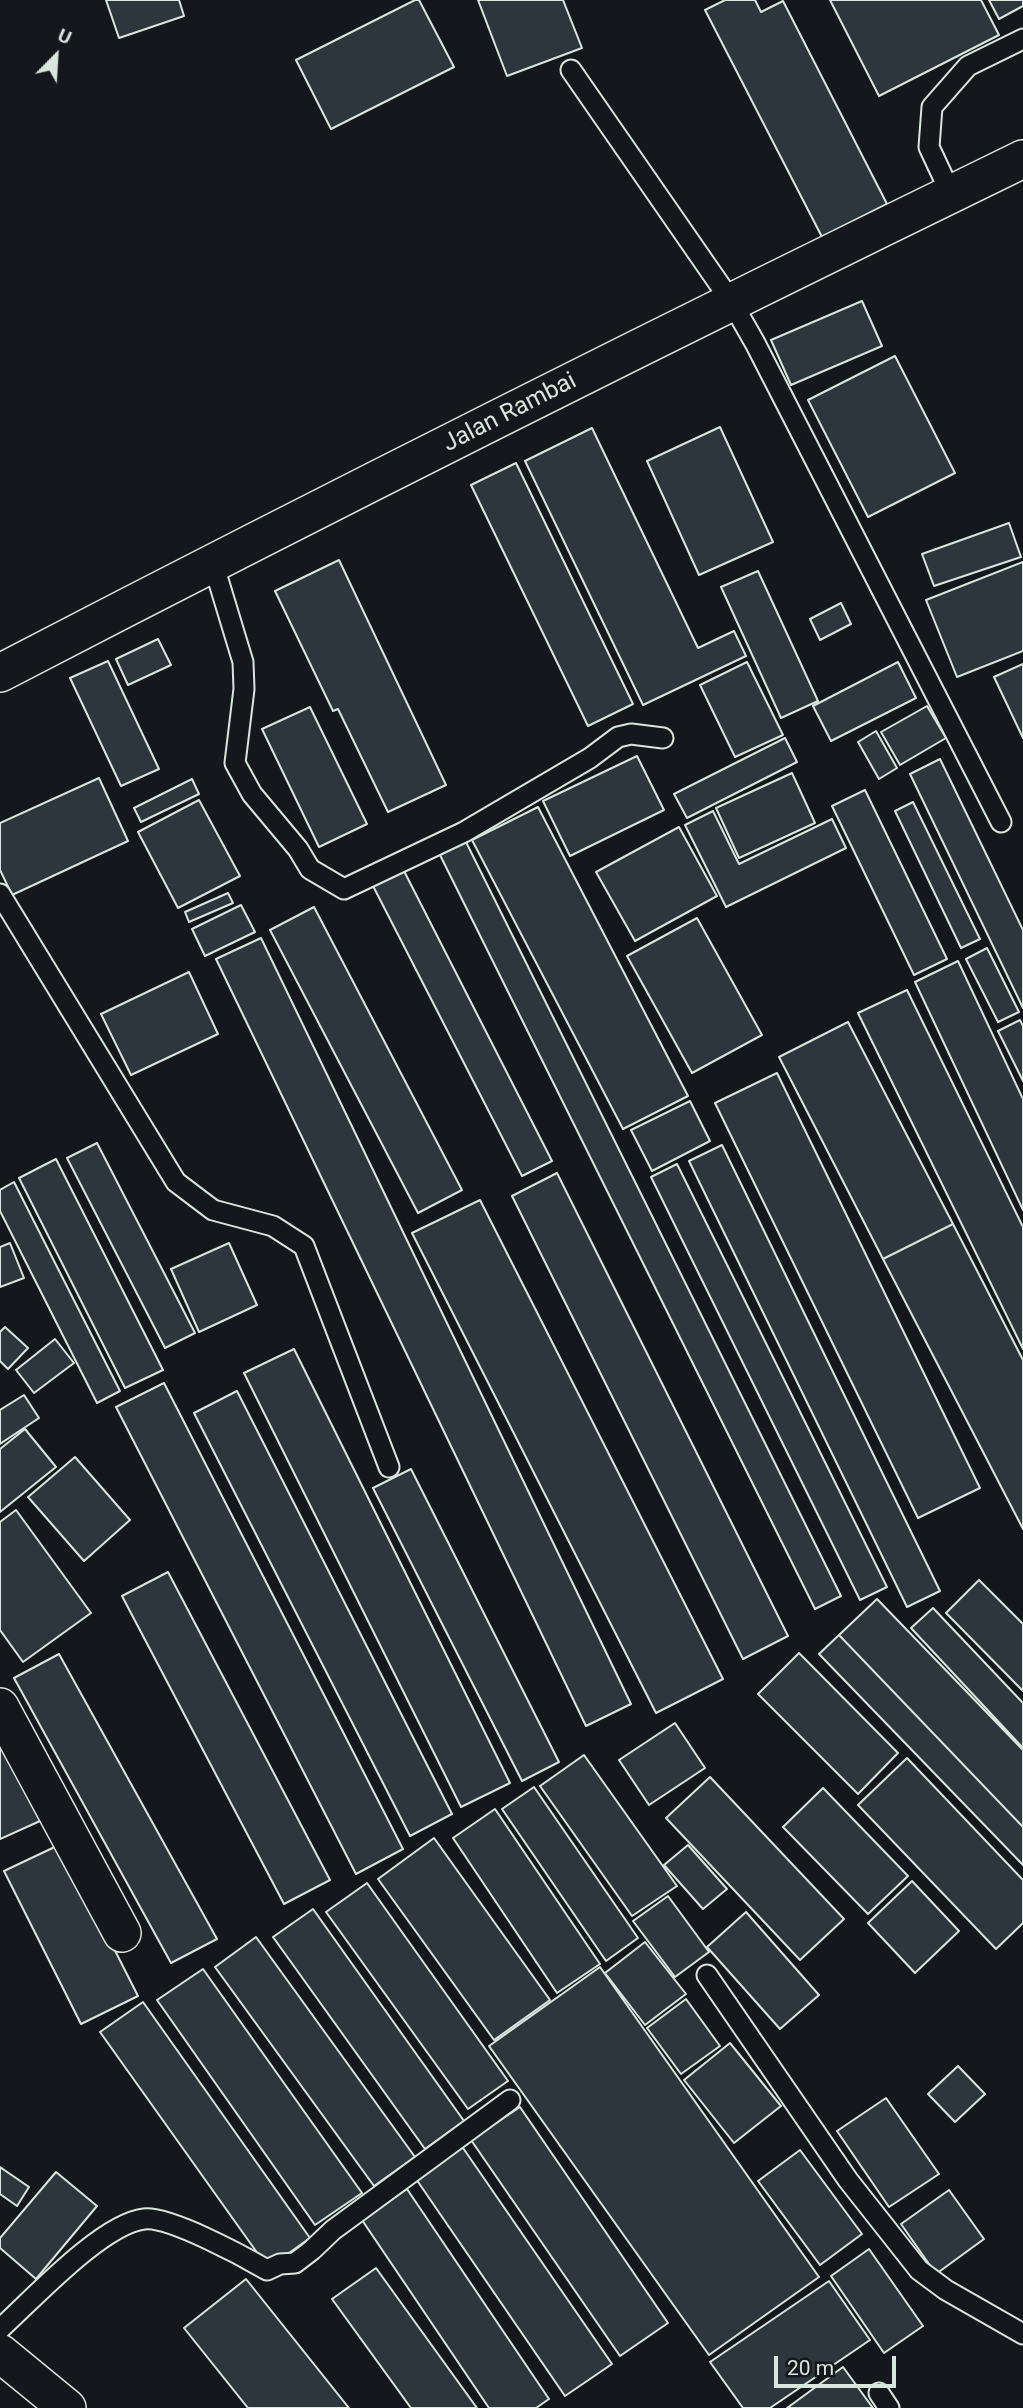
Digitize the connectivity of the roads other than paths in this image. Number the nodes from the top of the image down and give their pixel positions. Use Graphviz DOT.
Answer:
graph roads {
  1 [pos="1023,39"];
  2 [pos="572,70"];
  3 [pos="1023,159"];
  4 [pos="951,194"];
  5 [pos="731,301"];
  6 [pos="213,563"];
  7 [pos="0,673"];
  8 [pos="663,738"];
  9 [pos="1001,822"];
  10 [pos="0,894"];
  11 [pos="389,1467"];
  12 [pos="0,1707"];
  13 [pos="122,1933"];
  14 [pos="707,1975"];
  15 [pos="510,2100"];
  16 [pos="0,2329"];
  17 [pos="1023,2334"];
  18 [pos="0,2353"];
  19 [pos="67,2408"];
  1 -- 4 [label="lane"];
  2 -- 5 [label="lane"];
  3 -- 4 [label="street, Jalan Rambai"];
  4 -- 5 [label="street, Jalan Rambai"];
  5 -- 6 [label="street, Jalan Rambai"];
  5 -- 9 [label="lane"];
  6 -- 7 [label="street, Jalan Rambai"];
  6 -- 8 [label="lane"];
  10 -- 11 [label="lane"];
  12 -- 13 [label="street"];
  14 -- 17 [label="lane"];
  15 -- 16 [label="lane"];
  18 -- 19 [label="street"];
}
